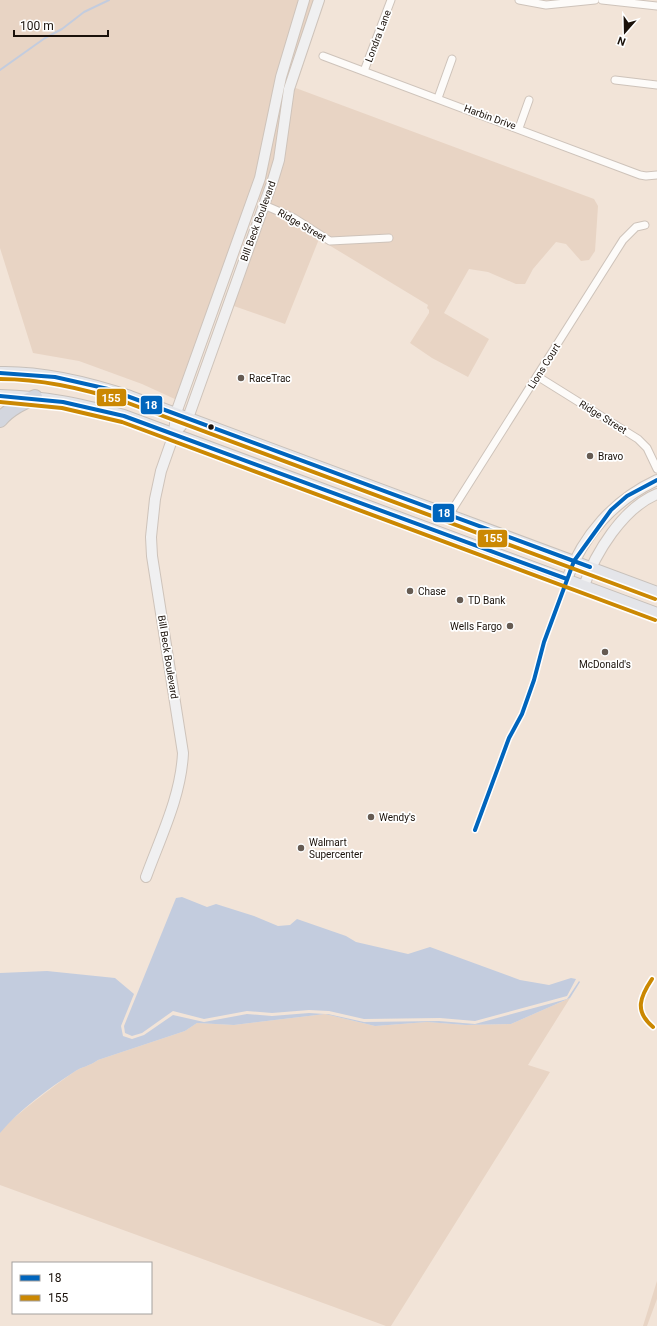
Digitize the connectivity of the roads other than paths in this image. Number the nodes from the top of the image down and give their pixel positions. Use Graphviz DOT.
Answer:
graph roads {
  1 [pos="304,0"];
  2 [pos="319,0"];
  3 [pos="391,0"];
  4 [pos="519,0"];
  5 [pos="595,0"];
  6 [pos="602,0"];
  7 [pos="657,6"];
  8 [pos="323,56"];
  9 [pos="452,58"];
  10 [pos="364,71"];
  11 [pos="615,80"];
  12 [pos="657,85"];
  13 [pos="438,98"];
  14 [pos="529,100"];
  15 [pos="519,128"];
  16 [pos="657,175"];
  17 [pos="253,201"];
  18 [pos="264,205"];
  19 [pos="646,225"];
  20 [pos="389,238"];
  21 [pos="0,373"];
  22 [pos="537,376"];
  23 [pos="0,396"];
  24 [pos="35,397"];
  25 [pos="176,413"];
  26 [pos="188,418"];
  27 [pos="0,420"];
  28 [pos="174,434"];
  29 [pos="657,470"];
  30 [pos="657,480"];
  31 [pos="657,494"];
  32 [pos="449,515"];
  33 [pos="574,561"];
  34 [pos="590,567"];
  35 [pos="567,579"];
  36 [pos="584,586"];
  37 [pos="657,593"];
  38 [pos="657,614"];
  39 [pos="146,877"];
  1 -- 17 [label="street, Bill Beck Boulevard"];
  2 -- 18 [label="street, Bill Beck Boulevard"];
  3 -- 10 [label="street, Londra Lane"];
  4 -- 5 [label="street"];
  6 -- 7 [label="street"];
  8 -- 10 [label="street, Harbin Drive"];
  9 -- 13 [label="street"];
  10 -- 13 [label="street, Harbin Drive"];
  11 -- 12 [label="street"];
  13 -- 15 [label="street, Harbin Drive"];
  14 -- 15 [label="street"];
  15 -- 16 [label="street, Harbin Drive"];
  17 -- 18 [label="street"];
  17 -- 25 [label="street, Bill Beck Boulevard"];
  18 -- 20 [label="street, Ridge Street"];
  18 -- 26 [label="street, Bill Beck Boulevard"];
  19 -- 22 [label="street, Lions Court"];
  21 -- 25 [label="main road"];
  22 -- 29 [label="street, Ridge Street"];
  22 -- 32 [label="street, Lions Court"];
  23 -- 24 [label="main road"];
  24 -- 27 [label="highway"];
  24 -- 28 [label="main road"];
  25 -- 26 [label="main road"];
  25 -- 28 [label="street, Bill Beck Boulevard"];
  26 -- 28 [label="street, Bill Beck Boulevard"];
  26 -- 32 [label="main road"];
  28 -- 35 [label="main road"];
  28 -- 39 [label="street, Bill Beck Boulevard"];
  30 -- 33 [label="street"];
  31 -- 34 [label="street"];
  32 -- 33 [label="main road"];
  33 -- 34 [label="main road"];
  33 -- 35 [label="street"];
  34 -- 36 [label="street"];
  34 -- 37 [label="main road"];
  35 -- 36 [label="main road"];
  36 -- 38 [label="main road"];
}
